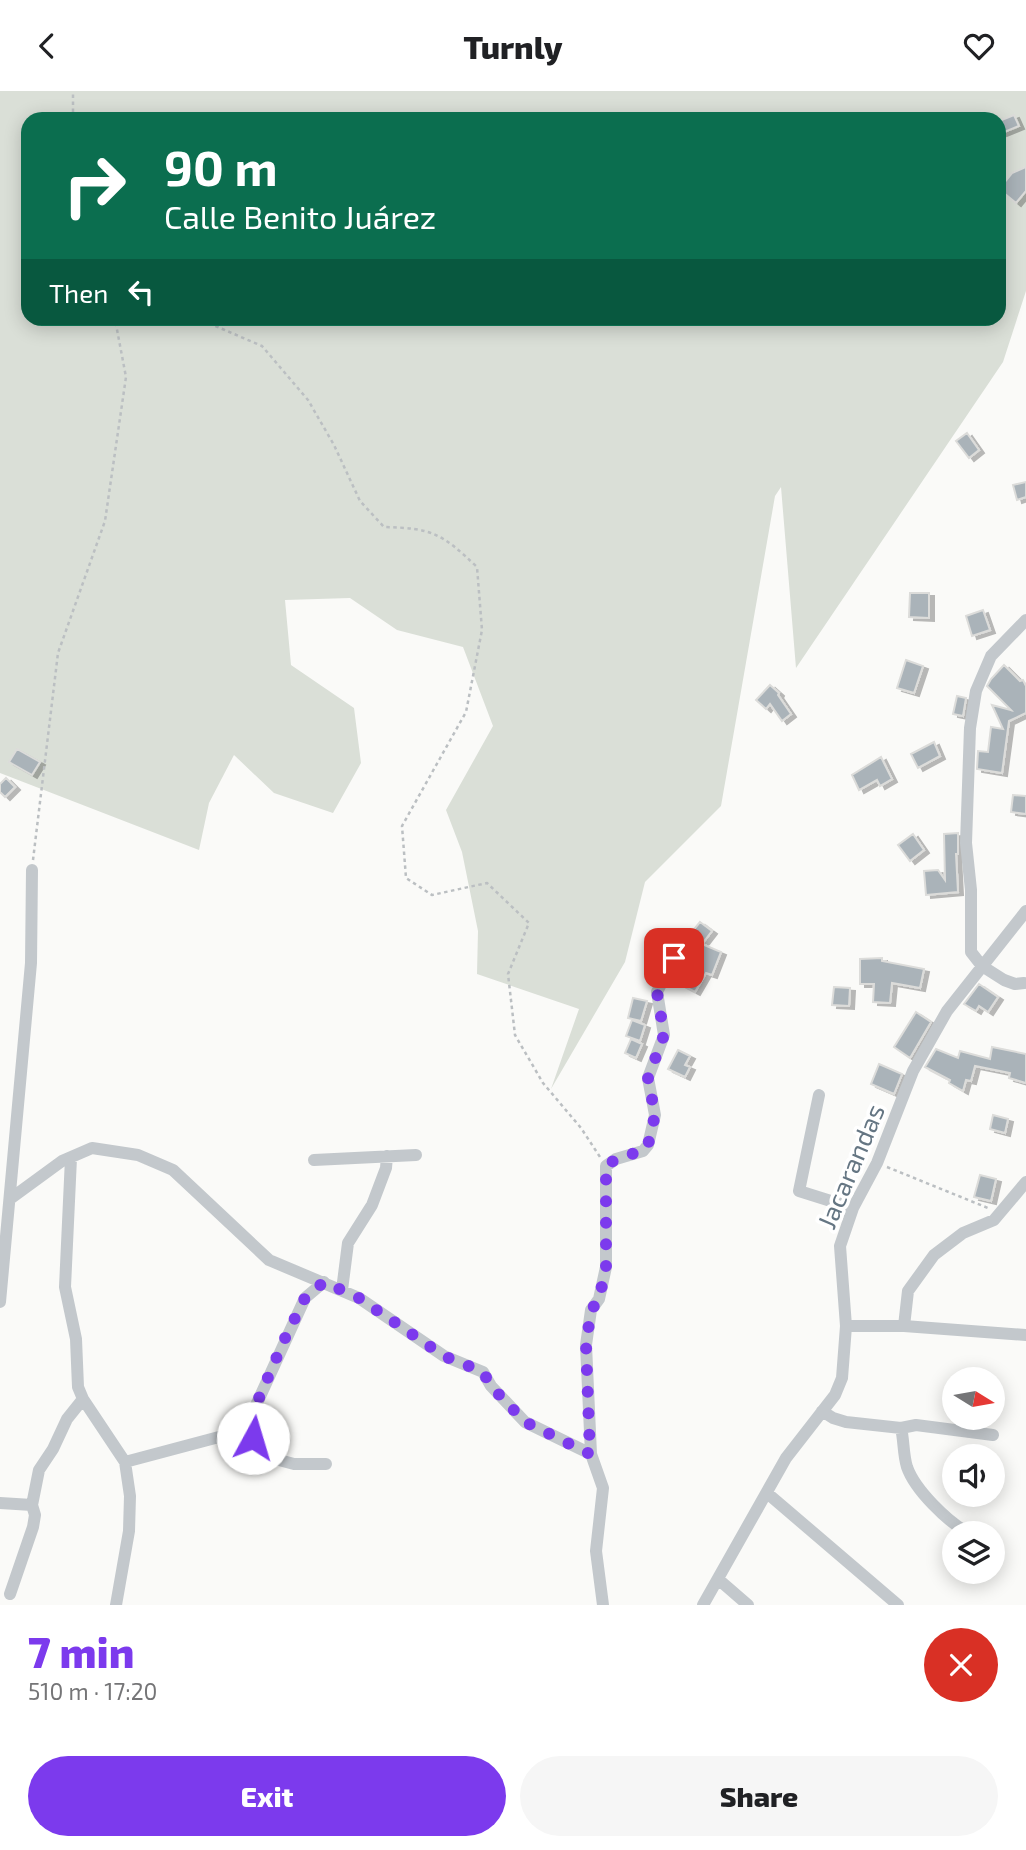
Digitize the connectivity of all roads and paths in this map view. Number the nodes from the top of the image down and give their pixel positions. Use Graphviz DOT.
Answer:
graph roads {
  1 [pos="73,91"];
  2 [pos="73,112"];
  3 [pos="116,326"];
  4 [pos="215,326"];
  5 [pos="1026,620"];
  6 [pos="32,870"];
  7 [pos="1026,911"];
  8 [pos="674,958"];
  9 [pos="982,965"];
  10 [pos="1024,983"];
  11 [pos="820,1095"];
  12 [pos="416,1155"];
  13 [pos="387,1156"];
  14 [pos="71,1158"];
  15 [pos="314,1160"];
  16 [pos="877,1163"];
  17 [pos="606,1166"];
  18 [pos="1026,1182"];
  19 [pos="10,1199"];
  20 [pos="853,1208"];
  21 [pos="994,1220"];
  22 [pos="324,1282"];
  23 [pos="342,1290"];
  24 [pos="0,1302"];
  25 [pos="846,1326"];
  26 [pos="904,1326"];
  27 [pos="1026,1335"];
  28 [pos="83,1399"];
  29 [pos="822,1411"];
  30 [pos="901,1428"];
  31 [pos="249,1429"];
  32 [pos="993,1435"];
  33 [pos="590,1454"];
  34 [pos="125,1462"];
  35 [pos="326,1464"];
  36 [pos="767,1493"];
  37 [pos="0,1503"];
  38 [pos="32,1505"];
  39 [pos="952,1521"];
  40 [pos="718,1579"];
  41 [pos="10,1594"];
  42 [pos="116,1605"];
  43 [pos="603,1605"];
  44 [pos="704,1605"];
  45 [pos="748,1605"];
  46 [pos="898,1605"];
  1 -- 2 [label="path"];
  3 -- 6 [label="path"];
  4 -- 17 [label="path"];
  5 -- 9 [label="street"];
  6 -- 19 [label="street"];
  7 -- 9 [label="street, Jacarandas"];
  8 -- 17 [label="street"];
  9 -- 10 [label="street"];
  9 -- 16 [label="street, Jacarandas"];
  11 -- 20 [label="street"];
  12 -- 13 [label="street"];
  13 -- 15 [label="street"];
  13 -- 23 [label="street"];
  14 -- 19 [label="street"];
  14 -- 22 [label="street"];
  14 -- 28 [label="street"];
  16 -- 20 [label="street, Jacarandas"];
  16 -- 21 [label="path"];
  17 -- 33 [label="street"];
  18 -- 21 [label="street"];
  19 -- 24 [label="street"];
  20 -- 25 [label="street, Jacarandas"];
  21 -- 26 [label="street"];
  22 -- 23 [label="street"];
  22 -- 31 [label="street"];
  23 -- 33 [label="street"];
  25 -- 26 [label="street"];
  25 -- 29 [label="street, Jacarandas"];
  26 -- 27 [label="street"];
  28 -- 34 [label="street"];
  28 -- 38 [label="street"];
  29 -- 30 [label="street"];
  29 -- 36 [label="street, Jacarandas"];
  30 -- 32 [label="street"];
  30 -- 39 [label="street"];
  31 -- 34 [label="street"];
  31 -- 35 [label="street"];
  33 -- 43 [label="street"];
  34 -- 42 [label="street"];
  36 -- 40 [label="street, Jacarandas"];
  36 -- 46 [label="street"];
  37 -- 38 [label="street"];
  38 -- 41 [label="street"];
  40 -- 44 [label="street, Jacarandas"];
  40 -- 45 [label="street"];
}
